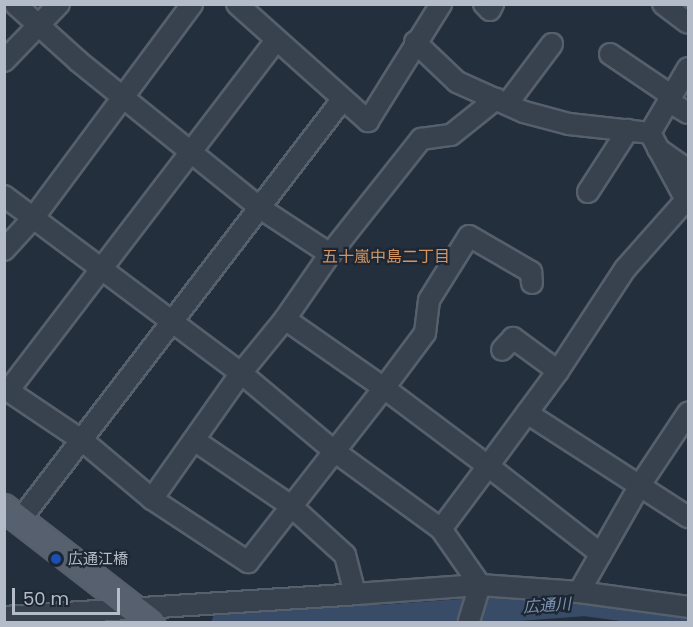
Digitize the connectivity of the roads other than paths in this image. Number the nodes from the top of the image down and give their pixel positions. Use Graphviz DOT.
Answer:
graph roads {
  1 [pos="15,4"];
  2 [pos="59,4"];
  3 [pos="192,4"];
  4 [pos="237,4"];
  5 [pos="441,4"];
  6 [pos="484,4"];
  7 [pos="493,4"];
  8 [pos="663,4"];
  9 [pos="688,23"];
  10 [pos="37,26"];
  11 [pos="276,41"];
  12 [pos="415,42"];
  13 [pos="552,44"];
  14 [pos="610,54"];
  15 [pos="4,62"];
  16 [pos="688,68"];
  17 [pos="123,97"];
  18 [pos="670,98"];
  19 [pos="342,100"];
  20 [pos="501,102"];
  21 [pos="688,113"];
  22 [pos="628,130"];
  23 [pos="652,140"];
  24 [pos="189,150"];
  25 [pos="688,170"];
  26 [pos="588,192"];
  27 [pos="4,196"];
  28 [pos="687,202"];
  29 [pos="260,208"];
  30 [pos="34,218"];
  31 [pos="4,250"];
  32 [pos="330,254"];
  33 [pos="101,269"];
  34 [pos="532,283"];
  35 [pos="285,319"];
  36 [pos="172,322"];
  37 [pos="511,338"];
  38 [pos="558,370"];
  39 [pos="242,373"];
  40 [pos="384,388"];
  41 [pos="6,389"];
  42 [pos="527,413"];
  43 [pos="688,413"];
  44 [pos="194,440"];
  45 [pos="82,441"];
  46 [pos="334,451"];
  47 [pos="488,466"];
  48 [pos="640,485"];
  49 [pos="152,499"];
  50 [pos="291,506"];
  51 [pos="12,514"];
  52 [pos="688,517"];
  53 [pos="441,529"];
  54 [pos="601,554"];
  55 [pos="480,586"];
  56 [pos="579,592"];
  57 [pos="355,594"];
  58 [pos="688,607"];
  59 [pos="139,613"];
  60 [pos="4,617"];
  61 [pos="469,622"];
  1 -- 10 [label="street"];
  2 -- 10 [label="street"];
  3 -- 17 [label="street"];
  4 -- 11 [label="street"];
  5 -- 12 [label="street"];
  6 -- 7 [label="street"];
  8 -- 9 [label="street"];
  10 -- 15 [label="street"];
  10 -- 17 [label="street"];
  11 -- 19 [label="street"];
  11 -- 24 [label="street"];
  12 -- 19 [label="street"];
  12 -- 20 [label="street"];
  13 -- 20 [label="street"];
  14 -- 18 [label="street"];
  16 -- 18 [label="street"];
  17 -- 24 [label="street"];
  17 -- 30 [label="street"];
  18 -- 21 [label="street"];
  18 -- 23 [label="street"];
  19 -- 29 [label="street"];
  20 -- 22 [label="street"];
  20 -- 32 [label="street"];
  22 -- 23 [label="street"];
  22 -- 26 [label="street"];
  23 -- 25 [label="street"];
  23 -- 28 [label="street"];
  24 -- 29 [label="street"];
  24 -- 33 [label="street"];
  27 -- 30 [label="street"];
  28 -- 38 [label="street"];
  29 -- 32 [label="street"];
  29 -- 36 [label="street"];
  30 -- 31 [label="street"];
  30 -- 33 [label="street"];
  32 -- 35 [label="street"];
  33 -- 36 [label="street"];
  33 -- 41 [label="street"];
  34 -- 40 [label="street"];
  35 -- 39 [label="street"];
  35 -- 40 [label="street"];
  36 -- 39 [label="street"];
  36 -- 45 [label="street"];
  37 -- 38 [label="street"];
  38 -- 42 [label="street"];
  39 -- 44 [label="street"];
  39 -- 46 [label="street"];
  40 -- 46 [label="street"];
  40 -- 47 [label="street"];
  41 -- 45 [label="street"];
  42 -- 47 [label="street"];
  42 -- 48 [label="street"];
  43 -- 48 [label="street"];
  44 -- 49 [label="street"];
  44 -- 50 [label="street"];
  45 -- 49 [label="street"];
  45 -- 51 [label="street"];
  46 -- 50 [label="street"];
  46 -- 53 [label="street"];
  47 -- 53 [label="street"];
  47 -- 54 [label="street"];
  48 -- 52 [label="street"];
  48 -- 54 [label="street"];
  49 -- 50 [label="street"];
  50 -- 57 [label="street"];
  51 -- 59 [label="main road"];
  53 -- 55 [label="street"];
  54 -- 56 [label="street"];
  55 -- 56 [label="street"];
  55 -- 57 [label="street"];
  55 -- 61 [label="street"];
  56 -- 58 [label="street"];
  57 -- 59 [label="street"];
  59 -- 60 [label="street"];
}
